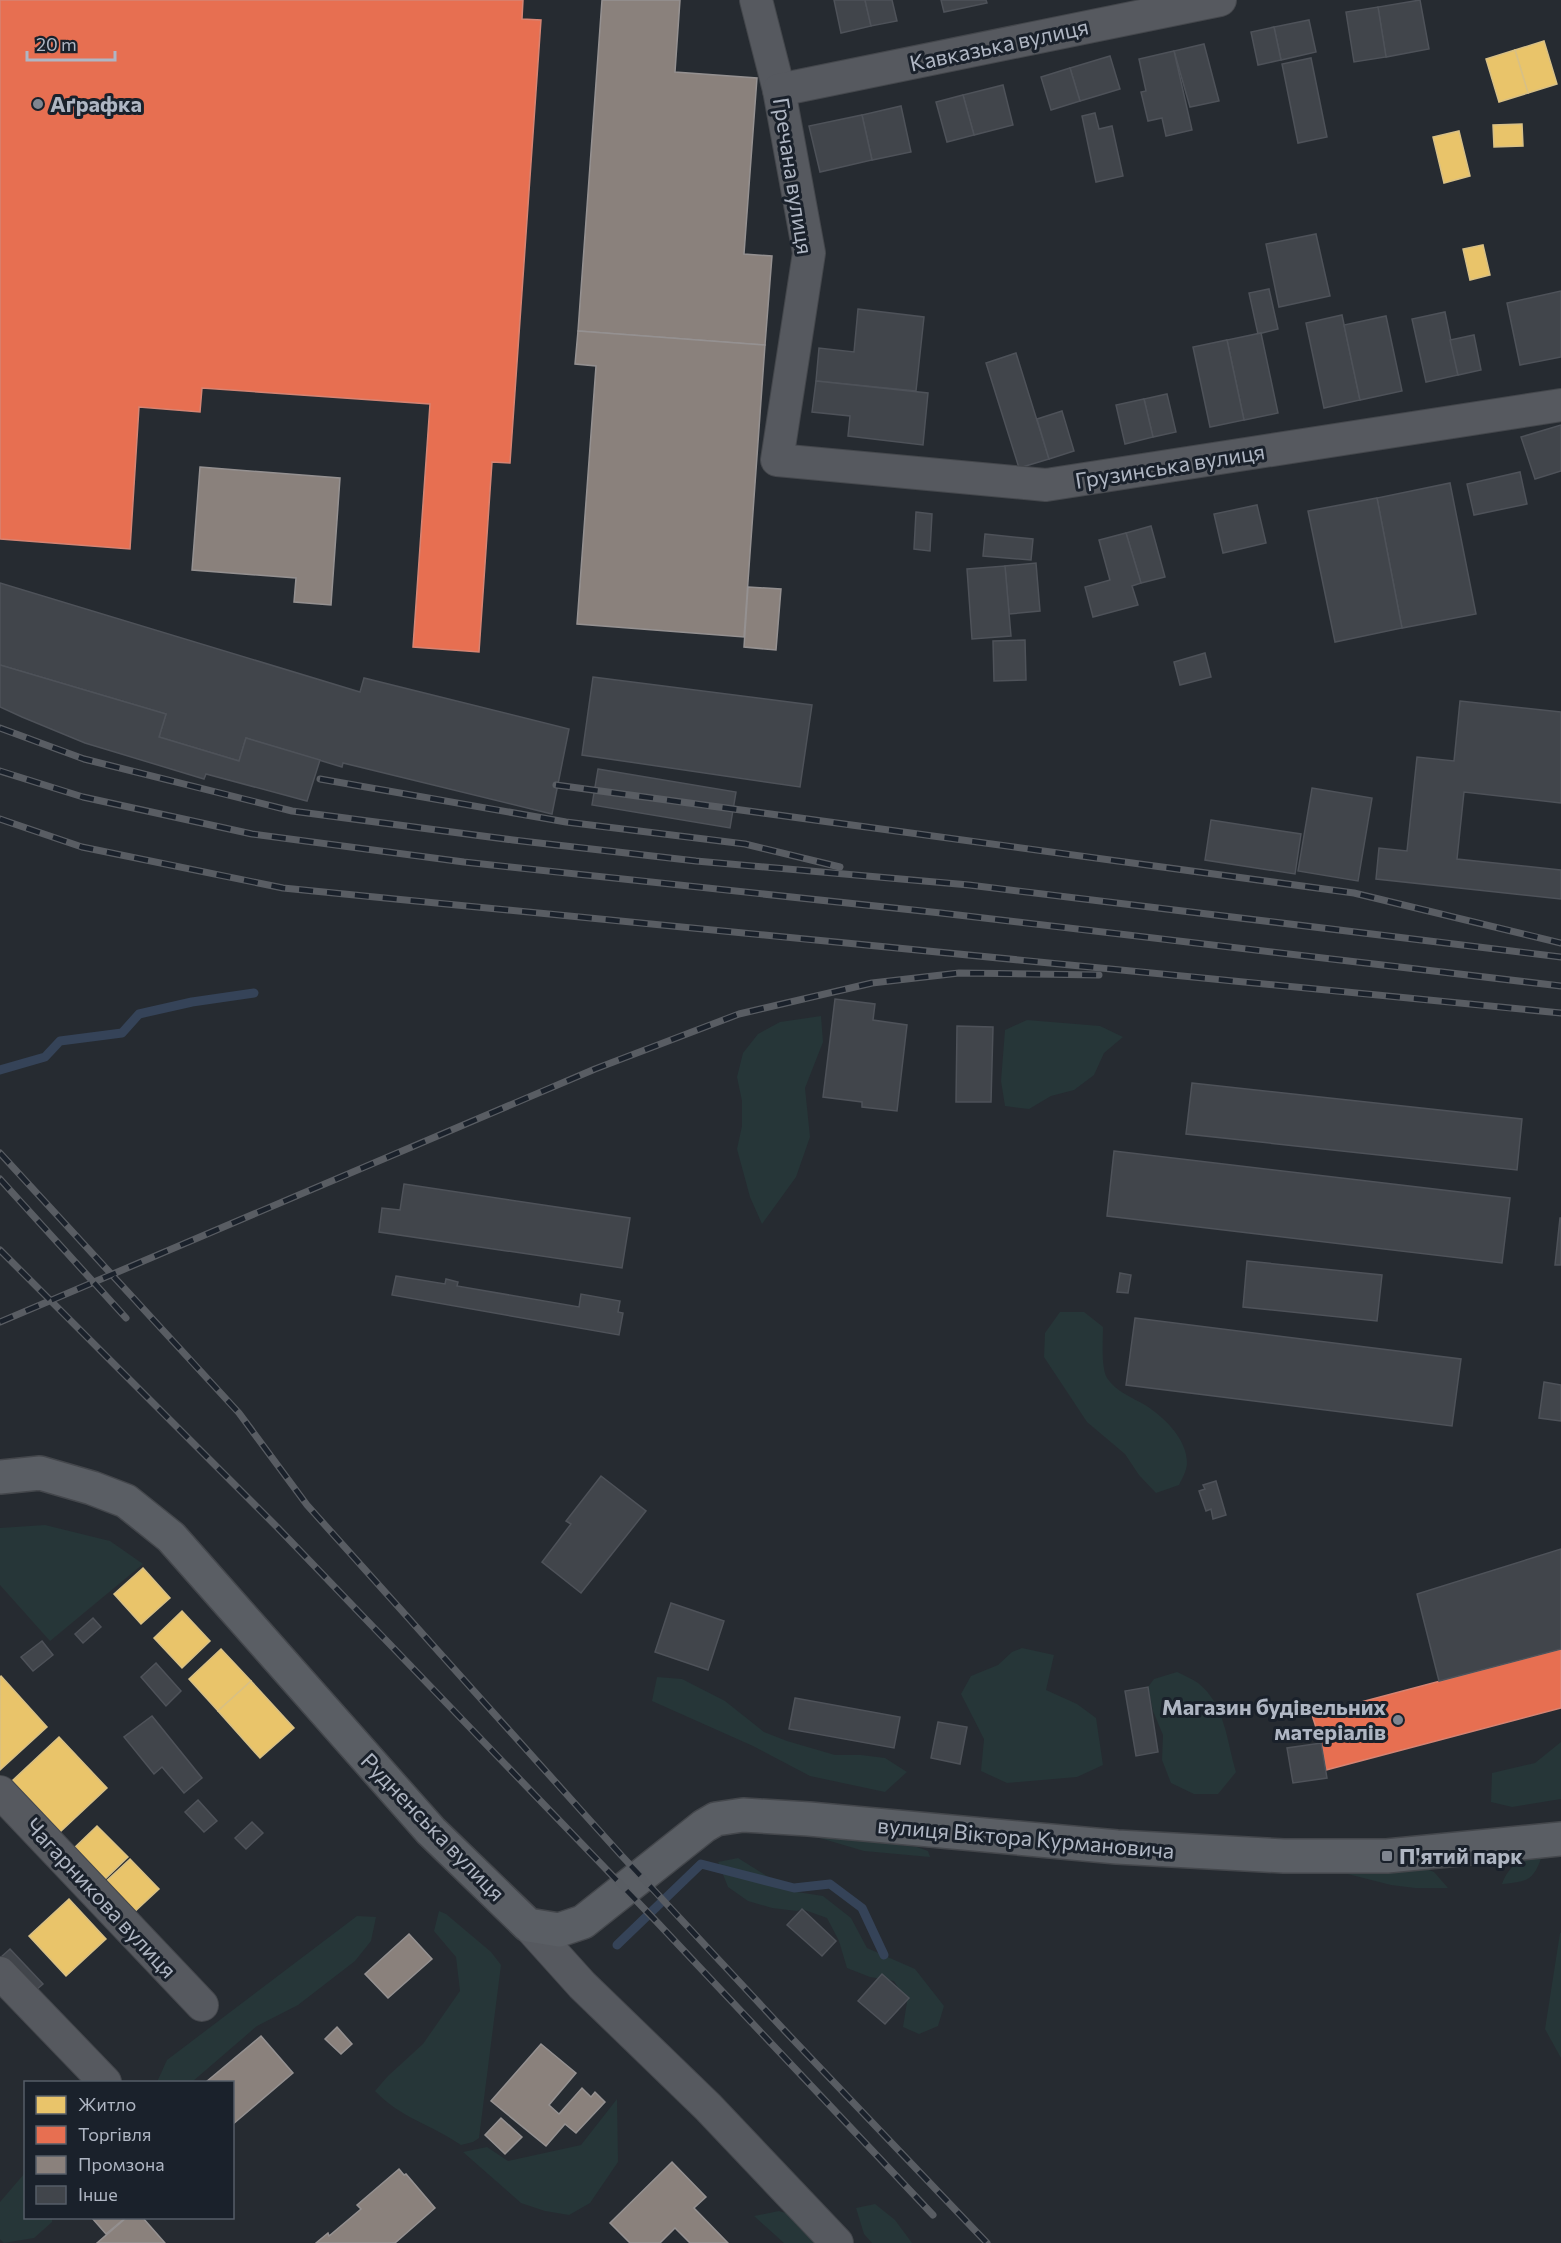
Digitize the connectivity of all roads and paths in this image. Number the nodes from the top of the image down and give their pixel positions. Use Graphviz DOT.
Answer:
graph roads {
  1 [pos="756,0"];
  2 [pos="1220,0"];
  3 [pos="779,90"];
  4 [pos="1561,405"];
  5 [pos="777,460"];
  6 [pos="0,1478"];
  7 [pos="0,1792"];
  8 [pos="1561,1839"];
  9 [pos="528,1925"];
  10 [pos="0,1973"];
  11 [pos="202,2005"];
  12 [pos="104,2081"];
  13 [pos="837,2243"];
  1 -- 3 [label="street, Гречана вулиця"];
  2 -- 3 [label="street, Кавказька вулиця"];
  3 -- 5 [label="street, Гречана вулиця"];
  4 -- 5 [label="street, Грузинська вулиця"];
  6 -- 9 [label="street, Рудненська вулиця"];
  7 -- 11 [label="street, Чагарникова вулиця"];
  8 -- 9 [label="street, вулиця Віктора Курмановича"];
  9 -- 13 [label="street, Рудненська вулиця"];
  10 -- 12 [label="street"];
}
